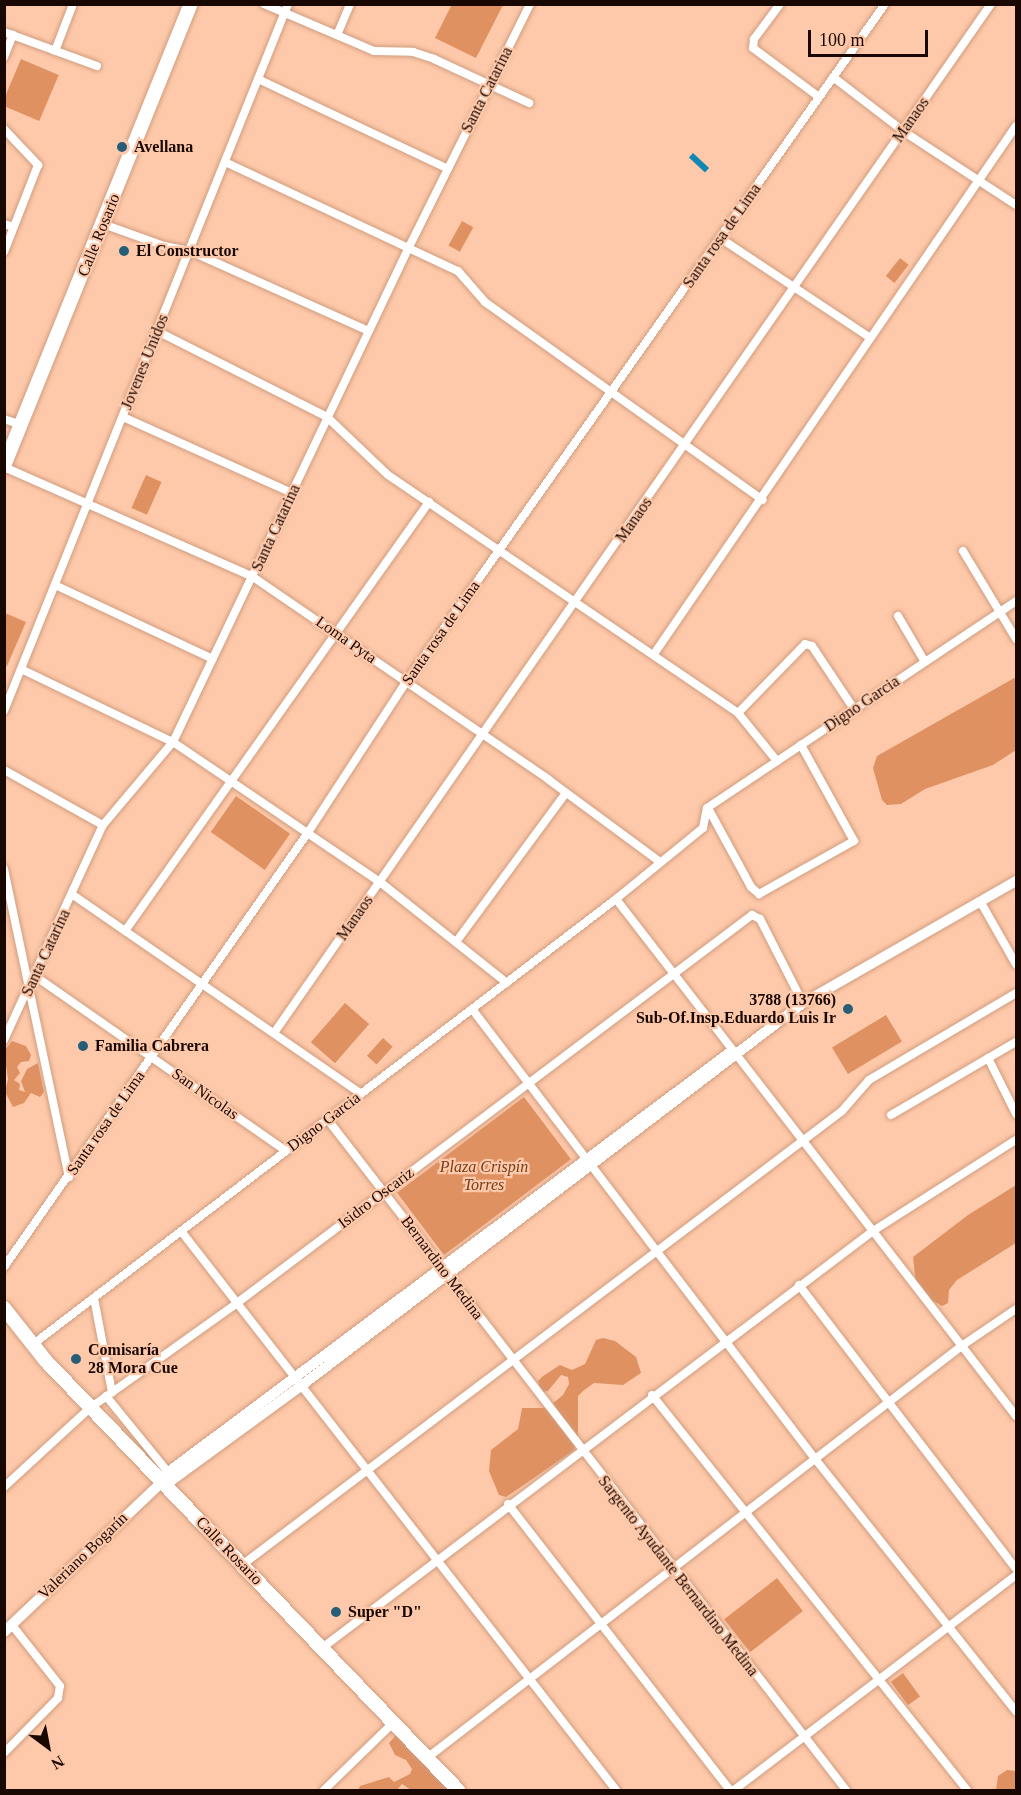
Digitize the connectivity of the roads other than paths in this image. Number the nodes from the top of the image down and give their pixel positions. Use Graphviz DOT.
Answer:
graph roads {
  1 [pos="73,4"];
  2 [pos="191,4"];
  3 [pos="264,4"];
  4 [pos="350,4"];
  5 [pos="530,4"];
  6 [pos="780,4"];
  7 [pos="885,4"];
  8 [pos="991,4"];
  9 [pos="286,9"];
  10 [pos="9,34"];
  11 [pos="337,35"];
  12 [pos="55,51"];
  13 [pos="4,57"];
  14 [pos="97,66"];
  15 [pos="833,78"];
  16 [pos="258,79"];
  17 [pos="490,85"];
  18 [pos="819,97"];
  19 [pos="529,103"];
  20 [pos="1017,126"];
  21 [pos="4,129"];
  22 [pos="903,131"];
  23 [pos="225,162"];
  24 [pos="447,169"];
  25 [pos="981,178"];
  26 [pos="1017,205"];
  27 [pos="4,224"];
  28 [pos="103,224"];
  29 [pos="14,228"];
  30 [pos="720,238"];
  31 [pos="408,249"];
  32 [pos="190,251"];
  33 [pos="4,252"];
  34 [pos="796,286"];
  35 [pos="158,331"];
  36 [pos="369,331"];
  37 [pos="869,337"];
  38 [pos="613,392"];
  39 [pos="123,417"];
  40 [pos="327,417"];
  41 [pos="4,419"];
  42 [pos="21,425"];
  43 [pos="687,445"];
  44 [pos="4,466"];
  45 [pos="292,493"];
  46 [pos="762,500"];
  47 [pos="89,502"];
  48 [pos="429,502"];
  49 [pos="500,549"];
  50 [pos="963,551"];
  51 [pos="253,577"];
  52 [pos="55,585"];
  53 [pos="578,600"];
  54 [pos="1017,601"];
  55 [pos="1000,611"];
  56 [pos="898,616"];
  57 [pos="334,631"];
  58 [pos="1017,639"];
  59 [pos="654,654"];
  60 [pos="213,659"];
  61 [pos="925,662"];
  62 [pos="21,669"];
  63 [pos="406,682"];
  64 [pos="854,709"];
  65 [pos="4,711"];
  66 [pos="738,713"];
  67 [pos="483,735"];
  68 [pos="172,742"];
  69 [pos="801,745"];
  70 [pos="777,761"];
  71 [pos="4,770"];
  72 [pos="228,782"];
  73 [pos="566,793"];
  74 [pos="708,808"];
  75 [pos="103,825"];
  76 [pos="307,834"];
  77 [pos="659,861"];
  78 [pos="4,869"];
  79 [pos="1017,880"];
  80 [pos="380,882"];
  81 [pos="73,895"];
  82 [pos="616,899"];
  83 [pos="980,901"];
  84 [pos="125,931"];
  85 [pos="456,942"];
  86 [pos="1017,964"];
  87 [pos="674,974"];
  88 [pos="35,976"];
  89 [pos="507,983"];
  90 [pos="201,984"];
  91 [pos="30,986"];
  92 [pos="1017,993"];
  93 [pos="803,1004"];
  94 [pos="472,1009"];
  95 [pos="274,1033"];
  96 [pos="4,1040"];
  97 [pos="1017,1042"];
  98 [pos="734,1052"];
  99 [pos="151,1057"];
  100 [pos="988,1058"];
  101 [pos="529,1083"];
  102 [pos="361,1094"];
  103 [pos="1017,1113"];
  104 [pos="891,1115"];
  105 [pos="328,1119"];
  106 [pos="803,1139"];
  107 [pos="1017,1140"];
  108 [pos="286,1151"];
  109 [pos="589,1163"];
  110 [pos="69,1177"];
  111 [pos="384,1192"];
  112 [pos="182,1231"];
  113 [pos="873,1231"];
  114 [pos="656,1250"];
  115 [pos="4,1267"];
  116 [pos="445,1271"];
  117 [pos="799,1285"];
  118 [pos="94,1298"];
  119 [pos="237,1303"];
  120 [pos="4,1308"];
  121 [pos="1017,1309"];
  122 [pos="724,1340"];
  123 [pos="32,1345"];
  124 [pos="963,1345"];
  125 [pos="511,1361"];
  126 [pos="298,1382"];
  127 [pos="109,1394"];
  128 [pos="652,1395"];
  129 [pos="890,1403"];
  130 [pos="90,1408"];
  131 [pos="1017,1416"];
  132 [pos="140,1449"];
  133 [pos="580,1450"];
  134 [pos="816,1460"];
  135 [pos="366,1470"];
  136 [pos="165,1477"];
  137 [pos="4,1487"];
  138 [pos="508,1504"];
  139 [pos="746,1513"];
  140 [pos="435,1559"];
  141 [pos="242,1565"];
  142 [pos="1017,1569"];
  143 [pos="672,1570"];
  144 [pos="1017,1575"];
  145 [pos="602,1624"];
  146 [pos="949,1626"];
  147 [pos="8,1628"];
  148 [pos="322,1648"];
  149 [pos="528,1680"];
  150 [pos="876,1680"];
  151 [pos="1017,1711"];
  152 [pos="393,1723"];
  153 [pos="802,1737"];
  154 [pos="4,1753"];
  155 [pos="427,1758"];
  156 [pos="324,1791"];
  157 [pos="458,1791"];
  158 [pos="616,1791"];
  159 [pos="732,1791"];
  160 [pos="846,1791"];
  161 [pos="967,1791"];
  1 -- 12 [label="street"];
  2 -- 28 [label="main road, Calle Rosario"];
  3 -- 9 [label="street"];
  4 -- 11 [label="street"];
  5 -- 17 [label="street, Santa Catarina"];
  6 -- 18 [label="street"];
  7 -- 15 [label="street, Santa rosa de Lima"];
  8 -- 22 [label="street, Manaos"];
  9 -- 11 [label="street"];
  9 -- 16 [label="street, Jovenes Unidos"];
  10 -- 12 [label="street"];
  10 -- 13 [label="street"];
  11 -- 17 [label="street"];
  12 -- 14 [label="street"];
  15 -- 18 [label="street, Santa rosa de Lima"];
  15 -- 22 [label="street"];
  16 -- 23 [label="street, Jovenes Unidos"];
  16 -- 24 [label="street"];
  17 -- 19 [label="street"];
  17 -- 24 [label="street, Santa Catarina"];
  18 -- 30 [label="street, Santa rosa de Lima"];
  20 -- 25 [label="street"];
  21 -- 29 [label="street"];
  22 -- 25 [label="street"];
  22 -- 34 [label="street, Manaos"];
  23 -- 31 [label="street"];
  23 -- 32 [label="street, Jovenes Unidos"];
  24 -- 31 [label="street, Santa Catarina"];
  25 -- 26 [label="street"];
  25 -- 37 [label="street"];
  27 -- 29 [label="street"];
  28 -- 32 [label="street"];
  28 -- 42 [label="main road, Calle Rosario"];
  29 -- 33 [label="street"];
  30 -- 34 [label="street"];
  30 -- 38 [label="street, Santa rosa de Lima"];
  31 -- 36 [label="street, Santa Catarina"];
  31 -- 38 [label="street"];
  32 -- 35 [label="street, Jovenes Unidos"];
  32 -- 36 [label="street"];
  34 -- 37 [label="street"];
  34 -- 43 [label="street, Manaos"];
  35 -- 39 [label="street, Jovenes Unidos"];
  35 -- 40 [label="street"];
  36 -- 40 [label="street, Santa Catarina"];
  37 -- 46 [label="street"];
  38 -- 43 [label="street"];
  38 -- 49 [label="street, Santa rosa de Lima"];
  39 -- 45 [label="street"];
  39 -- 47 [label="street, Jovenes Unidos"];
  40 -- 45 [label="street, Santa Catarina"];
  40 -- 48 [label="street"];
  41 -- 42 [label="street"];
  42 -- 44 [label="main road, Calle Rosario"];
  43 -- 46 [label="street"];
  43 -- 53 [label="street, Manaos"];
  44 -- 47 [label="street, Loma Pyta"];
  45 -- 51 [label="street, Santa Catarina"];
  46 -- 59 [label="street"];
  47 -- 51 [label="street, Loma Pyta"];
  47 -- 52 [label="street, Jovenes Unidos"];
  48 -- 49 [label="street"];
  48 -- 57 [label="street"];
  49 -- 53 [label="street"];
  49 -- 63 [label="street, Santa rosa de Lima"];
  50 -- 55 [label="street"];
  51 -- 57 [label="street, Loma Pyta"];
  51 -- 60 [label="street, Santa Catarina"];
  52 -- 60 [label="street"];
  52 -- 62 [label="street, Jovenes Unidos"];
  53 -- 59 [label="street"];
  53 -- 67 [label="street, Manaos"];
  54 -- 55 [label="street, Digno Garcia"];
  55 -- 58 [label="street"];
  55 -- 61 [label="street, Digno Garcia"];
  56 -- 61 [label="street"];
  57 -- 63 [label="street, Loma Pyta"];
  57 -- 72 [label="street"];
  59 -- 66 [label="street"];
  60 -- 68 [label="street, Santa Catarina"];
  61 -- 64 [label="street, Digno Garcia"];
  62 -- 65 [label="street, Jovenes Unidos"];
  62 -- 68 [label="street"];
  63 -- 67 [label="street, Loma Pyta"];
  63 -- 76 [label="street, Santa rosa de Lima"];
  64 -- 66 [label="street"];
  64 -- 69 [label="street, Digno Garcia"];
  66 -- 70 [label="street"];
  67 -- 73 [label="street, Loma Pyta"];
  67 -- 80 [label="street, Manaos"];
  68 -- 72 [label="street"];
  68 -- 75 [label="street, Santa Catarina"];
  69 -- 70 [label="street, Digno Garcia"];
  69 -- 74 [label="street"];
  70 -- 74 [label="street, Digno Garcia"];
  71 -- 75 [label="street"];
  72 -- 76 [label="street"];
  72 -- 84 [label="street"];
  73 -- 77 [label="street, Loma Pyta"];
  73 -- 85 [label="street"];
  74 -- 77 [label="street, Digno Garcia"];
  75 -- 81 [label="street, Santa Catarina"];
  76 -- 80 [label="street"];
  76 -- 90 [label="street, Santa rosa de Lima"];
  77 -- 82 [label="street, Digno Garcia"];
  78 -- 91 [label="street"];
  79 -- 83 [label="street, Valeriano Bogarín"];
  80 -- 85 [label="street"];
  80 -- 95 [label="street, Manaos"];
  81 -- 84 [label="street"];
  81 -- 88 [label="street, Santa Catarina"];
  82 -- 87 [label="street"];
  82 -- 89 [label="street, Digno Garcia"];
  83 -- 86 [label="street"];
  83 -- 93 [label="street, Valeriano Bogarín"];
  84 -- 90 [label="street"];
  85 -- 89 [label="street"];
  87 -- 93 [label="street, Isidro Oscariz"];
  87 -- 98 [label="street"];
  87 -- 101 [label="street, Isidro Oscariz"];
  88 -- 91 [label="street, Santa Catarina"];
  88 -- 99 [label="street, San Nicolas"];
  89 -- 94 [label="street, Digno Garcia"];
  90 -- 95 [label="street"];
  90 -- 99 [label="street, Santa rosa de Lima"];
  91 -- 96 [label="street, Santa Catarina"];
  91 -- 110 [label="street"];
  92 -- 106 [label="street"];
  93 -- 98 [label="street, Valeriano Bogarín"];
  94 -- 101 [label="street"];
  94 -- 102 [label="street, Digno Garcia"];
  95 -- 102 [label="street"];
  97 -- 100 [label="street"];
  98 -- 106 [label="street"];
  98 -- 109 [label="street, Valeriano Bogarín"];
  99 -- 108 [label="street, San Nicolas"];
  99 -- 110 [label="street, Santa rosa de Lima"];
  100 -- 103 [label="street"];
  100 -- 104 [label="street"];
  101 -- 109 [label="street"];
  101 -- 111 [label="street, Isidro Oscariz"];
  102 -- 105 [label="street, Digno Garcia"];
  105 -- 108 [label="street, Digno Garcia"];
  105 -- 111 [label="street, Bernardino Medina"];
  106 -- 113 [label="street"];
  106 -- 114 [label="street"];
  107 -- 113 [label="street"];
  108 -- 112 [label="street, Digno Garcia"];
  109 -- 114 [label="street"];
  109 -- 116 [label="street, Valeriano Bogarín"];
  110 -- 115 [label="street, Santa rosa de Lima"];
  111 -- 116 [label="street, Bernardino Medina"];
  111 -- 119 [label="street, Isidro Oscariz"];
  112 -- 118 [label="street, Digno Garcia"];
  112 -- 119 [label="street"];
  113 -- 117 [label="street"];
  113 -- 124 [label="street"];
  114 -- 122 [label="street"];
  114 -- 125 [label="street"];
  116 -- 125 [label="street, Bernardino Medina"];
  116 -- 126 [label="street, Valeriano Bogarín"];
  117 -- 122 [label="street"];
  117 -- 129 [label="street"];
  118 -- 123 [label="street, Digno Garcia"];
  118 -- 127 [label="street"];
  119 -- 126 [label="street"];
  119 -- 127 [label="street, Isidro Oscariz"];
  120 -- 123 [label="main road, Calle Rosario"];
  121 -- 124 [label="street"];
  122 -- 128 [label="street"];
  122 -- 134 [label="street"];
  123 -- 130 [label="main road, Calle Rosario"];
  124 -- 129 [label="street"];
  124 -- 131 [label="street"];
  125 -- 133 [label="street, Sargento Ayudante Bernardino Medina"];
  125 -- 135 [label="street"];
  126 -- 135 [label="street"];
  126 -- 136 [label="street, Valeriano Bogarín"];
  127 -- 130 [label="street, Isidro Oscariz"];
  127 -- 132 [label="street"];
  128 -- 133 [label="street"];
  128 -- 139 [label="street"];
  129 -- 134 [label="street"];
  129 -- 142 [label="street"];
  130 -- 132 [label="main road, Calle Rosario"];
  130 -- 137 [label="street, Isidro Oscariz"];
  132 -- 136 [label="main road, Calle Rosario"];
  133 -- 138 [label="street"];
  133 -- 143 [label="street, Sargento Ayudante Bernardino Medina"];
  134 -- 139 [label="street"];
  134 -- 146 [label="street"];
  135 -- 140 [label="street"];
  135 -- 141 [label="street"];
  136 -- 141 [label="main road, Calle Rosario"];
  136 -- 147 [label="street, Valeriano Bogarín"];
  138 -- 140 [label="street"];
  138 -- 145 [label="street"];
  139 -- 143 [label="street"];
  139 -- 150 [label="street"];
  140 -- 148 [label="street"];
  140 -- 149 [label="street"];
  141 -- 148 [label="main road, Calle Rosario"];
  143 -- 145 [label="street"];
  143 -- 153 [label="street, Sargento Ayudante Bernardino Medina"];
  144 -- 146 [label="street"];
  145 -- 149 [label="street"];
  145 -- 159 [label="street"];
  146 -- 150 [label="street"];
  146 -- 151 [label="street"];
  147 -- 154 [label="street"];
  148 -- 152 [label="main road, Calle Rosario"];
  149 -- 155 [label="street"];
  149 -- 158 [label="street"];
  150 -- 153 [label="street"];
  150 -- 161 [label="street"];
  152 -- 155 [label="main road, Calle Rosario"];
  152 -- 156 [label="street"];
  153 -- 159 [label="street"];
  153 -- 160 [label="street, Sargento Ayudante Bernardino Medina"];
  155 -- 157 [label="main road, Calle Rosario"];
}
